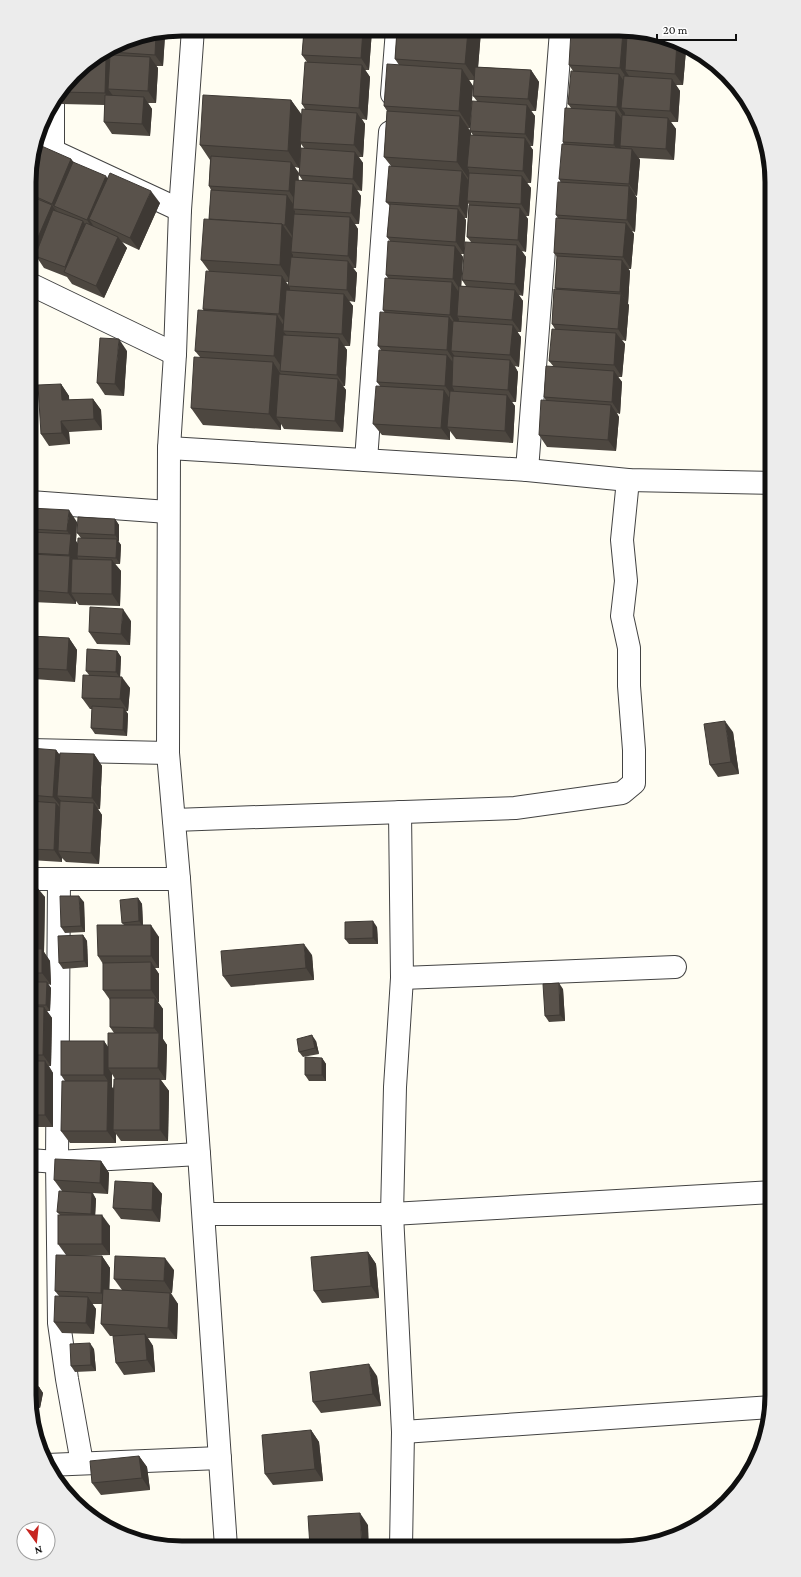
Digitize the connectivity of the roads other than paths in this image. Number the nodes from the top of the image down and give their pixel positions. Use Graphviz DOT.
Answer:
graph roads {
  1 [pos="192,36"];
  2 [pos="397,36"];
  3 [pos="561,36"];
  4 [pos="49,121"];
  5 [pos="44,147"];
  6 [pos="180,210"];
  7 [pos="36,287"];
  8 [pos="175,354"];
  9 [pos="169,448"];
  10 [pos="366,460"];
  11 [pos="527,470"];
  12 [pos="628,480"];
  13 [pos="765,483"];
  14 [pos="36,502"];
  15 [pos="168,512"];
  16 [pos="36,750"];
  17 [pos="168,753"];
  18 [pos="400,812"];
  19 [pos="174,820"];
  20 [pos="36,879"];
  21 [pos="59,879"];
  22 [pos="180,879"];
  23 [pos="675,967"];
  24 [pos="402,978"];
  25 [pos="200,1154"];
  26 [pos="36,1160"];
  27 [pos="57,1162"];
  28 [pos="765,1192"];
  29 [pos="204,1214"];
  30 [pos="392,1214"];
  31 [pos="765,1407"];
  32 [pos="403,1432"];
  33 [pos="220,1458"];
  34 [pos="82,1463"];
  35 [pos="54,1465"];
  36 [pos="226,1541"];
  37 [pos="401,1541"];
  1 -- 6 [label="street"];
  2 -- 10 [label="street"];
  3 -- 11 [label="street"];
  4 -- 5 [label="street"];
  5 -- 6 [label="street"];
  6 -- 8 [label="street"];
  7 -- 8 [label="street"];
  8 -- 9 [label="street"];
  9 -- 10 [label="street"];
  9 -- 15 [label="street"];
  10 -- 11 [label="street"];
  11 -- 12 [label="street"];
  12 -- 13 [label="street"];
  12 -- 18 [label="street"];
  14 -- 15 [label="street"];
  15 -- 17 [label="street"];
  16 -- 17 [label="street"];
  17 -- 19 [label="street"];
  18 -- 19 [label="street"];
  18 -- 24 [label="street"];
  19 -- 22 [label="street"];
  20 -- 21 [label="street"];
  21 -- 22 [label="street"];
  21 -- 27 [label="street"];
  22 -- 25 [label="street"];
  23 -- 24 [label="street"];
  24 -- 30 [label="street"];
  25 -- 27 [label="street"];
  25 -- 29 [label="street"];
  26 -- 27 [label="street"];
  27 -- 34 [label="street"];
  28 -- 30 [label="street"];
  29 -- 30 [label="street"];
  29 -- 33 [label="street"];
  30 -- 32 [label="street"];
  31 -- 32 [label="street"];
  32 -- 37 [label="street"];
  33 -- 34 [label="street"];
  33 -- 36 [label="street"];
  34 -- 35 [label="street"];
}
